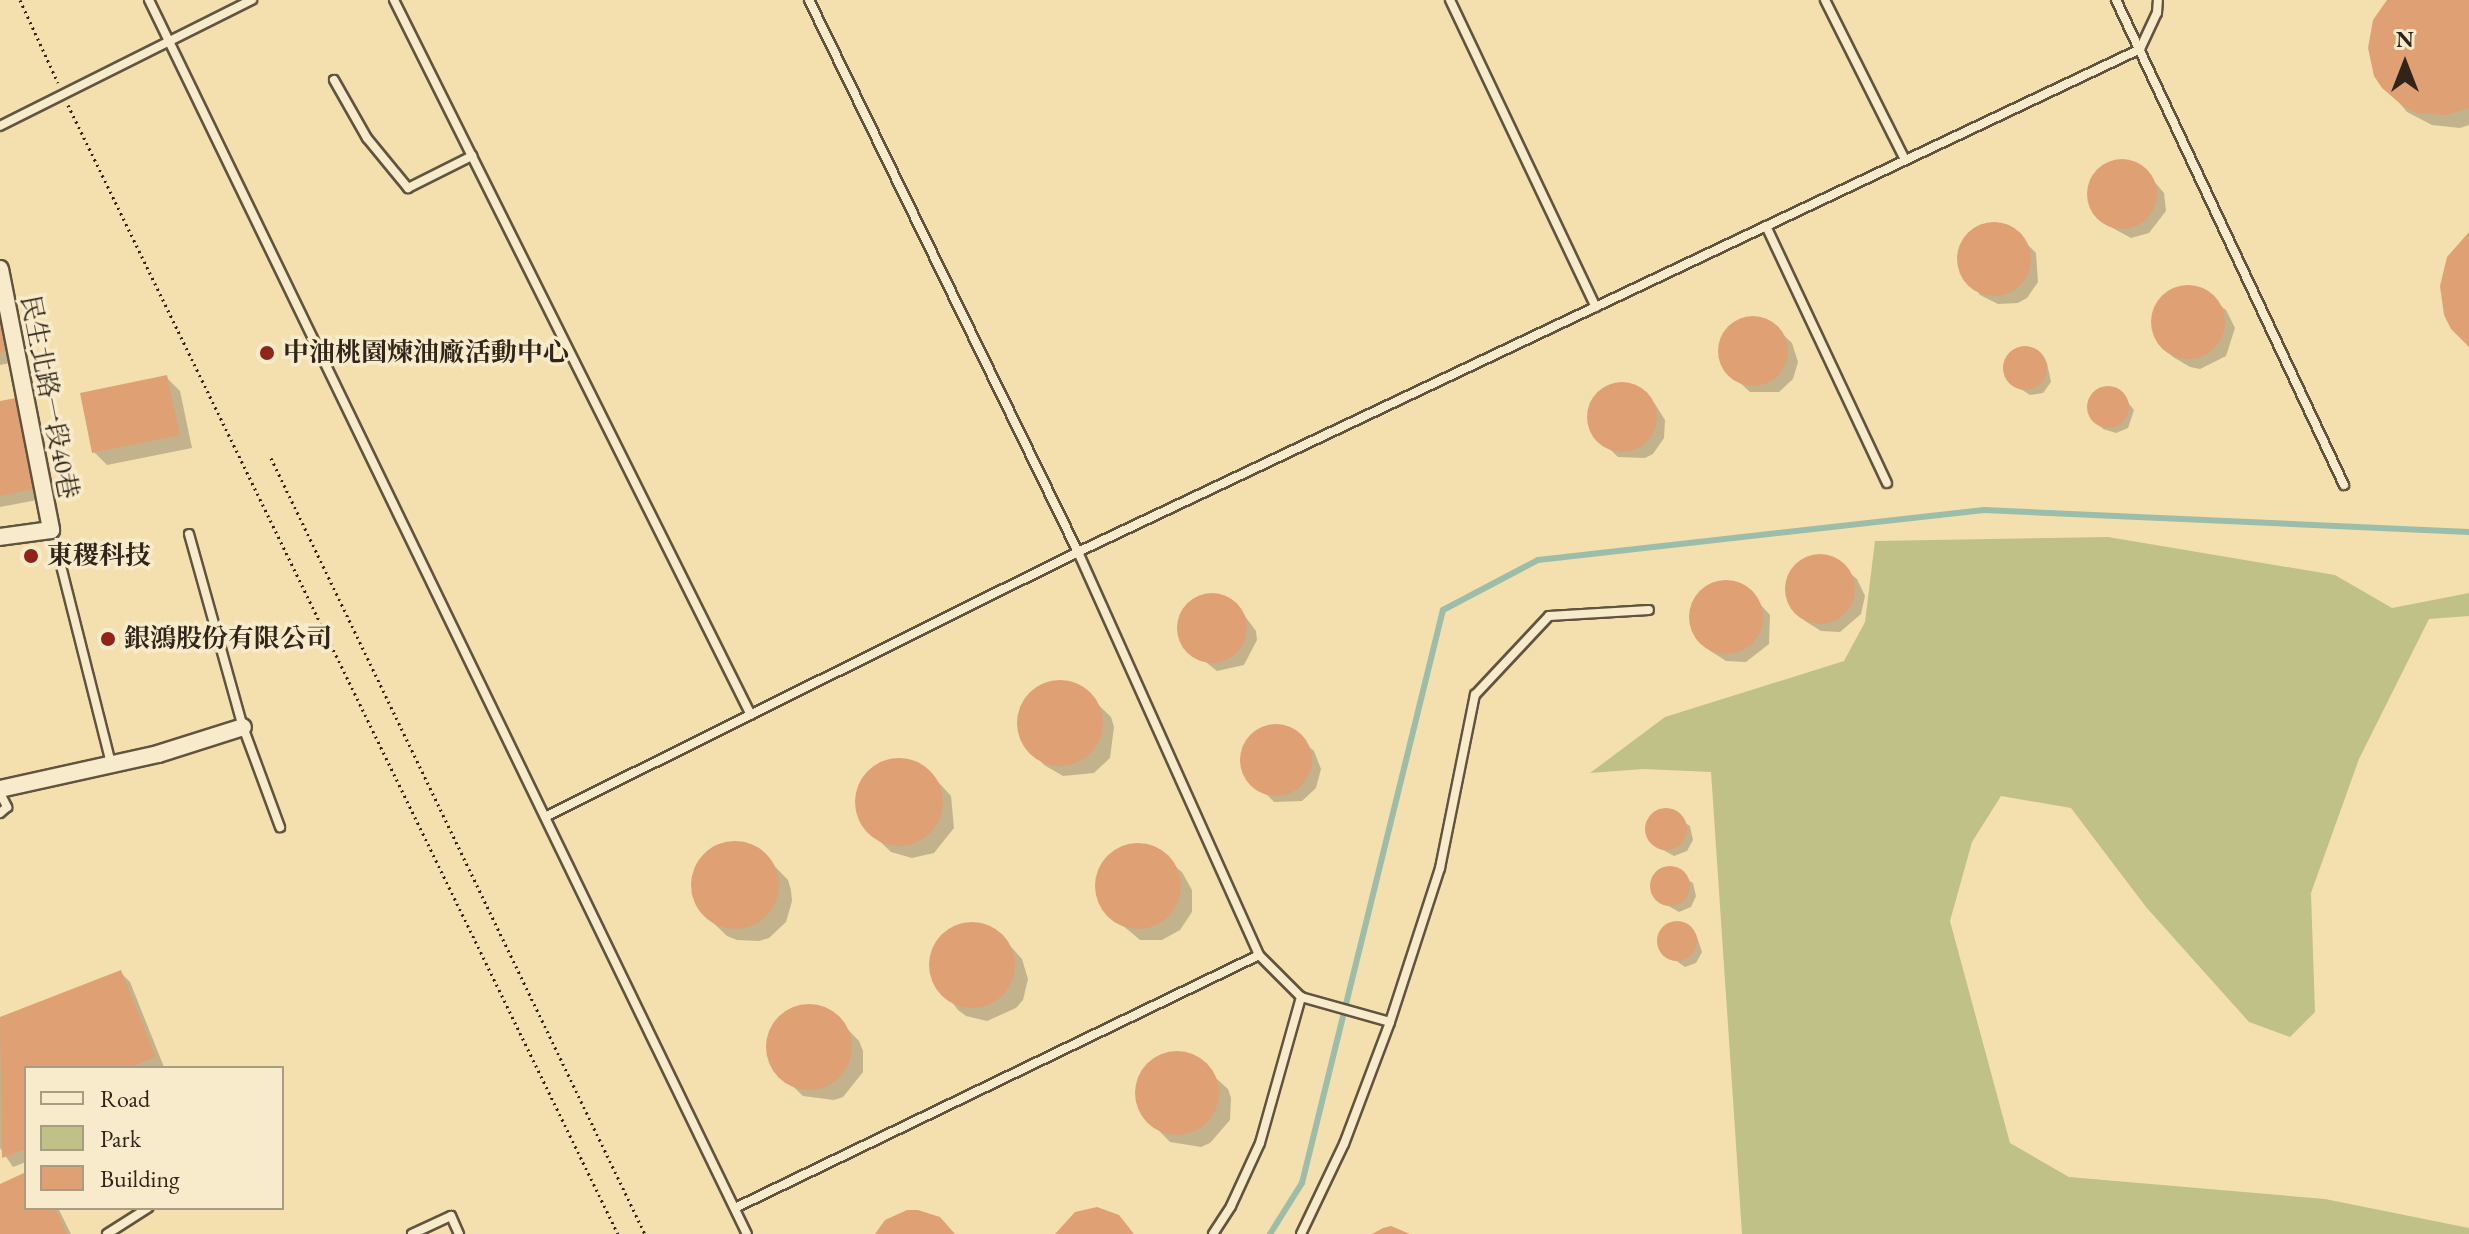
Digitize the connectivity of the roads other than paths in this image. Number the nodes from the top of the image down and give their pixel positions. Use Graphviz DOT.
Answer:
graph roads {
  1 [pos="149,0"];
  2 [pos="252,0"];
  3 [pos="394,0"];
  4 [pos="809,0"];
  5 [pos="1450,0"];
  6 [pos="1825,0"];
  7 [pos="2116,0"];
  8 [pos="2158,0"];
  9 [pos="168,40"];
  10 [pos="2140,49"];
  11 [pos="334,80"];
  12 [pos="0,126"];
  13 [pos="472,156"];
  14 [pos="1905,160"];
  15 [pos="1766,226"];
  16 [pos="0,269"];
  17 [pos="1596,307"];
  18 [pos="1887,483"];
  19 [pos="2344,485"];
  20 [pos="189,534"];
  21 [pos="0,537"];
  22 [pos="57,550"];
  23 [pos="1078,552"];
  24 [pos="1649,610"];
  25 [pos="751,715"];
  26 [pos="243,727"];
  27 [pos="111,764"];
  28 [pos="0,791"];
  29 [pos="0,813"];
  30 [pos="547,816"];
  31 [pos="280,827"];
  32 [pos="1259,955"];
  33 [pos="1301,997"];
  34 [pos="1390,1022"];
  35 [pos="735,1208"];
  36 [pos="145,1210"];
  37 [pos="107,1234"];
  38 [pos="412,1234"];
  39 [pos="459,1234"];
  40 [pos="747,1234"];
  41 [pos="1213,1234"];
  42 [pos="1301,1234"];
  1 -- 9 [label="lane"];
  2 -- 9 [label="lane"];
  3 -- 13 [label="lane"];
  4 -- 23 [label="lane"];
  5 -- 17 [label="lane"];
  6 -- 14 [label="lane"];
  7 -- 10 [label="lane"];
  8 -- 10 [label="lane"];
  9 -- 12 [label="lane"];
  9 -- 30 [label="lane"];
  10 -- 14 [label="lane"];
  10 -- 19 [label="lane"];
  11 -- 13 [label="lane"];
  13 -- 25 [label="lane"];
  14 -- 15 [label="lane"];
  15 -- 17 [label="lane"];
  15 -- 18 [label="lane"];
  16 -- 21 [label="street, 民生北路一段40巷"];
  17 -- 23 [label="lane"];
  20 -- 26 [label="lane"];
  22 -- 27 [label="lane"];
  23 -- 25 [label="lane"];
  23 -- 32 [label="lane"];
  24 -- 34 [label="lane"];
  25 -- 30 [label="lane"];
  26 -- 27 [label="street"];
  26 -- 31 [label="lane"];
  27 -- 28 [label="street"];
  28 -- 29 [label="lane"];
  30 -- 35 [label="lane"];
  32 -- 33 [label="lane"];
  32 -- 35 [label="lane"];
  33 -- 34 [label="lane"];
  33 -- 41 [label="lane"];
  34 -- 42 [label="lane"];
  35 -- 40 [label="lane"];
  36 -- 37 [label="lane"];
  38 -- 39 [label="lane"];
}
